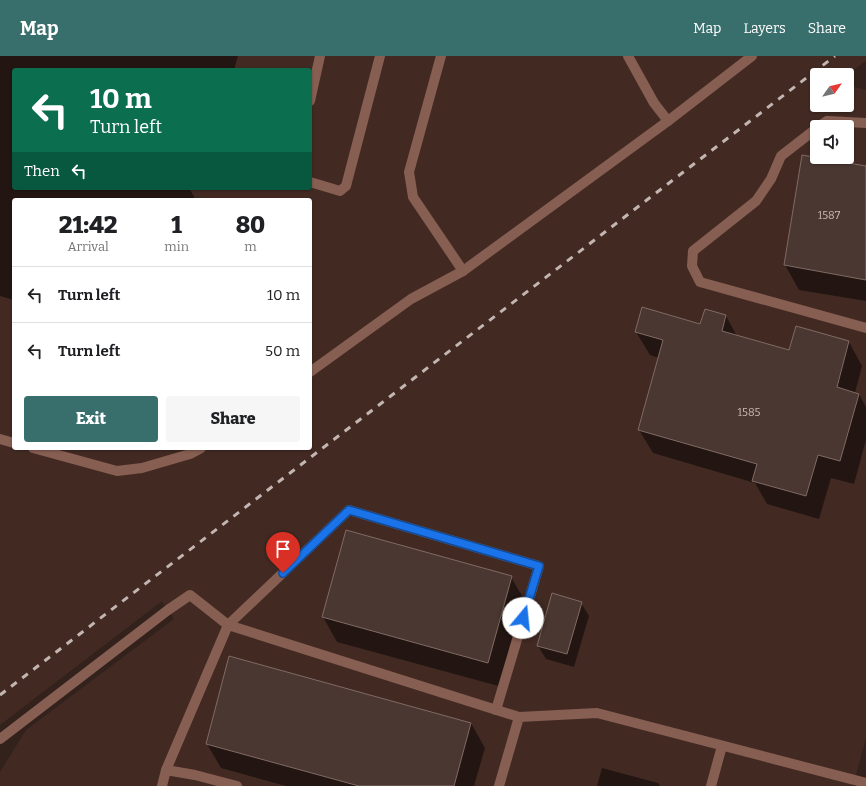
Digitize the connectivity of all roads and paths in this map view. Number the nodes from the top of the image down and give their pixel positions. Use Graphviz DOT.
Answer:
graph roads {
  1 [pos="320,56"];
  2 [pos="380,56"];
  3 [pos="441,56"];
  4 [pos="628,56"];
  5 [pos="752,56"];
  6 [pos="312,92"];
  7 [pos="668,121"];
  8 [pos="854,122"];
  9 [pos="866,123"];
  10 [pos="810,134"];
  11 [pos="312,183"];
  12 [pos="463,271"];
  13 [pos="866,328"];
  14 [pos="312,371"];
  15 [pos="0,439"];
  16 [pos="12,442"];
  17 [pos="40,450"];
  18 [pos="197,450"];
  19 [pos="228,625"];
  20 [pos="496,710"];
  21 [pos="520,717"];
  22 [pos="0,739"];
  23 [pos="722,746"];
  24 [pos="166,770"];
  25 [pos="866,783"];
  26 [pos="162,786"];
  27 [pos="237,786"];
  28 [pos="499,786"];
  29 [pos="711,786"];
  1 -- 6 [label="lane"];
  2 -- 11 [label="lane"];
  3 -- 12 [label="lane"];
  4 -- 7 [label="lane"];
  5 -- 7 [label="lane"];
  7 -- 12 [label="lane"];
  8 -- 9 [label="lane"];
  10 -- 13 [label="lane"];
  12 -- 14 [label="lane"];
  15 -- 16 [label="lane"];
  17 -- 18 [label="lane"];
  19 -- 20 [label="lane"];
  19 -- 20 [label="lane"];
  19 -- 22 [label="lane"];
  19 -- 24 [label="lane"];
  20 -- 21 [label="lane"];
  21 -- 23 [label="lane"];
  21 -- 28 [label="lane"];
  23 -- 25 [label="lane"];
  23 -- 29 [label="lane"];
  24 -- 26 [label="lane"];
  24 -- 27 [label="lane"];
}
